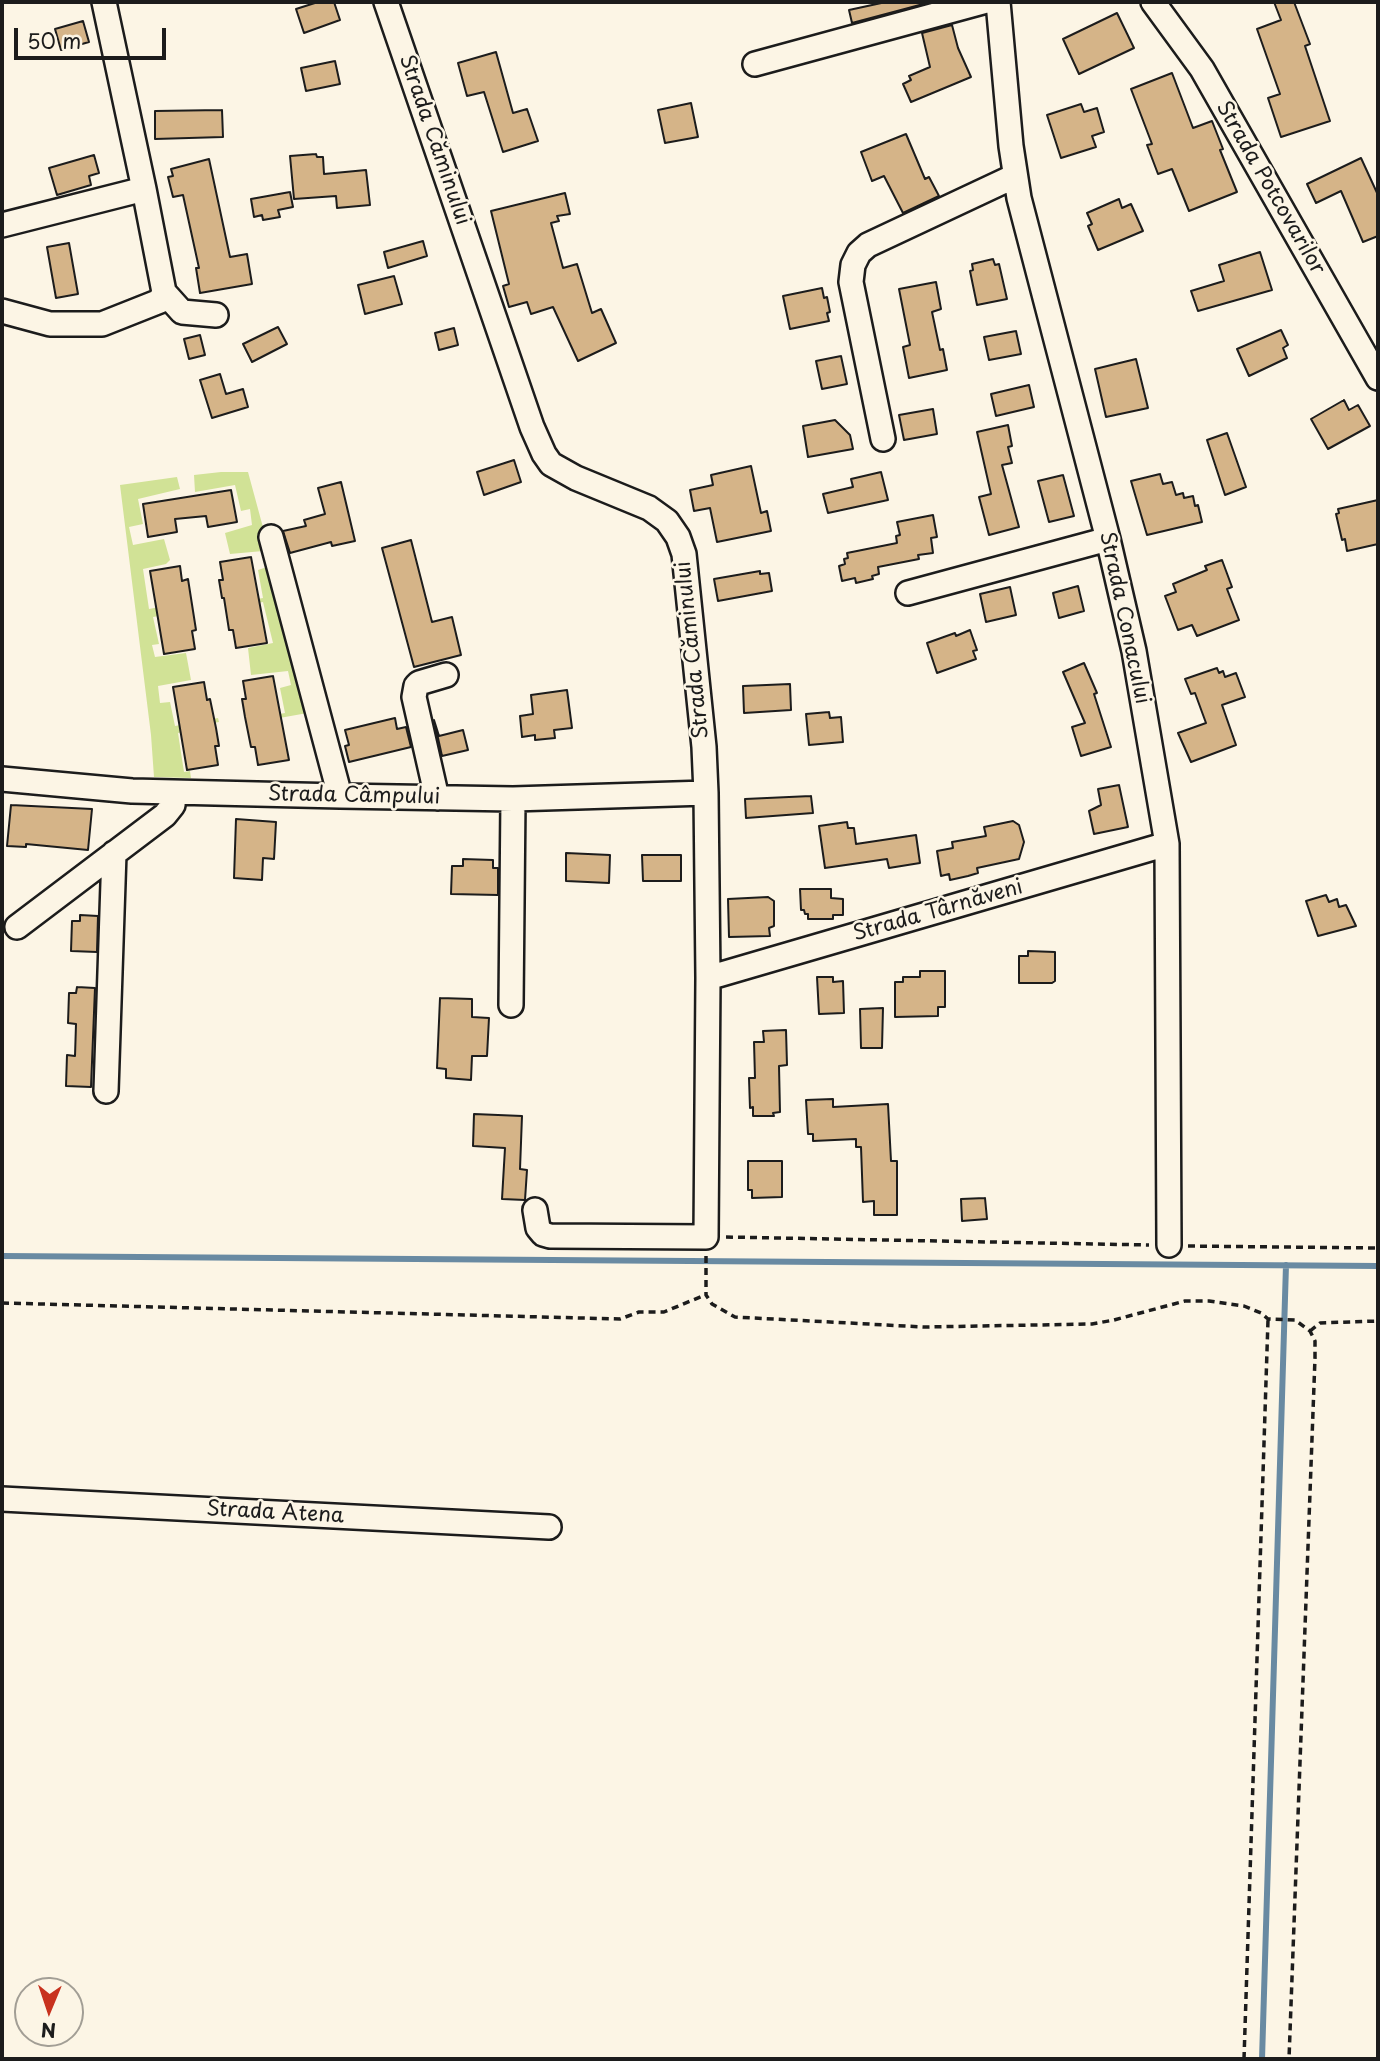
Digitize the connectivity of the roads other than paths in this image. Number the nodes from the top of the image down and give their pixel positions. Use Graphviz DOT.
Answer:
graph roads {
  1 [pos="104,2"];
  2 [pos="386,2"];
  3 [pos="983,2"];
  4 [pos="998,2"];
  5 [pos="1154,2"];
  6 [pos="755,64"];
  7 [pos="1015,176"];
  8 [pos="144,189"];
  9 [pos="2,225"];
  10 [pos="164,292"];
  11 [pos="2,311"];
  12 [pos="216,314"];
  13 [pos="1378,377"];
  14 [pos="883,439"];
  15 [pos="271,537"];
  16 [pos="1108,539"];
  17 [pos="908,593"];
  18 [pos="446,675"];
  19 [pos="2,779"];
  20 [pos="174,793"];
  21 [pos="706,793"];
  22 [pos="340,796"];
  23 [pos="437,798"];
  24 [pos="513,799"];
  25 [pos="1167,844"];
  26 [pos="114,853"];
  27 [pos="17,927"];
  28 [pos="708,978"];
  29 [pos="511,1005"];
  30 [pos="106,1091"];
  31 [pos="535,1210"];
  32 [pos="1169,1245"];
  33 [pos="2,1499"];
  34 [pos="549,1527"];
  1 -- 8 [label="street"];
  2 -- 21 [label="street, Strada Căminului"];
  3 -- 6 [label="street"];
  4 -- 7 [label="street, Strada Conacului"];
  5 -- 13 [label="street, Strada Potcovarilor"];
  7 -- 14 [label="street"];
  7 -- 16 [label="street, Strada Conacului"];
  8 -- 9 [label="street"];
  8 -- 10 [label="street"];
  10 -- 11 [label="street"];
  10 -- 12 [label="street"];
  15 -- 22 [label="street"];
  16 -- 17 [label="street"];
  16 -- 25 [label="street, Strada Conacului"];
  18 -- 23 [label="street"];
  19 -- 20 [label="street, Strada Câmpului"];
  20 -- 22 [label="street, Strada Câmpului"];
  20 -- 26 [label="street"];
  21 -- 24 [label="street, Strada Câmpului"];
  21 -- 28 [label="street, Strada Căminului"];
  22 -- 23 [label="street, Strada Câmpului"];
  23 -- 24 [label="street, Strada Câmpului"];
  24 -- 29 [label="street"];
  25 -- 28 [label="street, Strada Târnăveni"];
  25 -- 32 [label="street, Strada Conacului"];
  26 -- 27 [label="street"];
  26 -- 30 [label="street"];
  28 -- 31 [label="street, Strada Căminului"];
  33 -- 34 [label="street, Strada Atena"];
}
